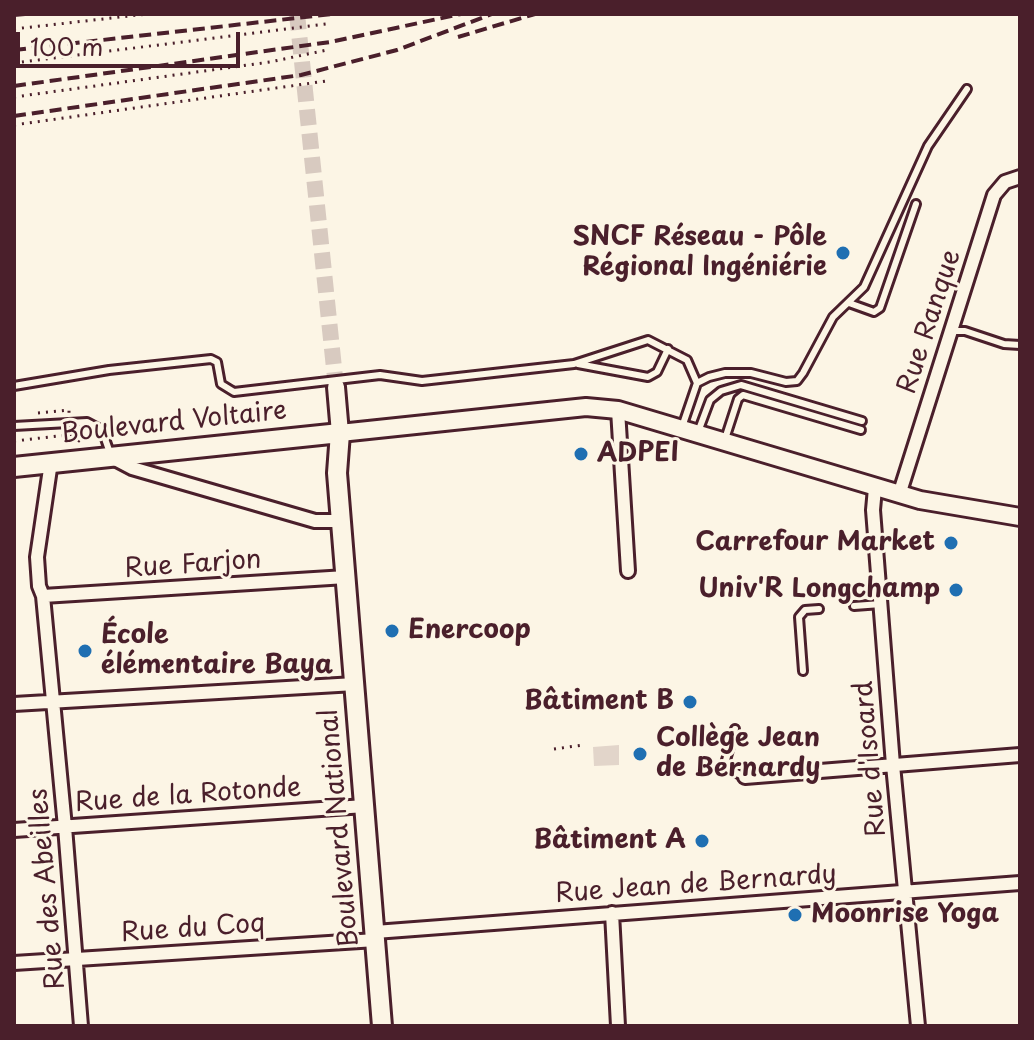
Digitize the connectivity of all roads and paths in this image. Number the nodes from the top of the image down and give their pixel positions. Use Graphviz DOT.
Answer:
graph roads {
  1 [pos="147,14"];
  2 [pos="326,24"];
  3 [pos="14,29"];
  4 [pos="327,50"];
  5 [pos="14,63"];
  6 [pos="326,81"];
  7 [pos="967,89"];
  8 [pos="14,97"];
  9 [pos="14,125"];
  10 [pos="1020,177"];
  11 [pos="916,204"];
  12 [pos="849,303"];
  13 [pos="951,331"];
  14 [pos="1020,345"];
  15 [pos="668,349"];
  16 [pos="574,364"];
  17 [pos="697,383"];
  18 [pos="14,386"];
  19 [pos="336,387"];
  20 [pos="618,410"];
  21 [pos="862,421"];
  22 [pos="14,426"];
  23 [pos="680,430"];
  24 [pos="861,430"];
  25 [pos="340,433"];
  26 [pos="697,435"];
  27 [pos="14,441"];
  28 [pos="724,443"];
  29 [pos="110,456"];
  30 [pos="71,460"];
  31 [pos="51,462"];
  32 [pos="14,467"];
  33 [pos="875,488"];
  34 [pos="899,495"];
  35 [pos="1020,517"];
  36 [pos="341,521"];
  37 [pos="628,571"];
  38 [pos="346,577"];
  39 [pos="43,596"];
  40 [pos="881,604"];
  41 [pos="854,606"];
  42 [pos="819,609"];
  43 [pos="803,671"];
  44 [pos="355,684"];
  45 [pos="53,702"];
  46 [pos="14,704"];
  47 [pos="735,729"];
  48 [pos="689,739"];
  49 [pos="706,739"];
  50 [pos="583,745"];
  51 [pos="554,749"];
  52 [pos="1020,755"];
  53 [pos="893,765"];
  54 [pos="745,777"];
  55 [pos="365,806"];
  56 [pos="65,827"];
  57 [pos="14,830"];
  58 [pos="1020,883"];
  59 [pos="906,891"];
  60 [pos="612,913"];
  61 [pos="375,936"];
  62 [pos="76,959"];
  63 [pos="14,963"];
  64 [pos="81,1026"];
  65 [pos="382,1026"];
  66 [pos="618,1026"];
  67 [pos="918,1026"];
  1 -- 3 [label="path"];
  2 -- 5 [label="path"];
  4 -- 8 [label="path"];
  6 -- 9 [label="path"];
  7 -- 12 [label="lane"];
  10 -- 13 [label="street, Rue Ranque"];
  11 -- 12 [label="lane"];
  12 -- 17 [label="lane"];
  13 -- 14 [label="lane"];
  13 -- 34 [label="street, Rue Ranque"];
  15 -- 16 [label="lane"];
  15 -- 16 [label="lane"];
  15 -- 17 [label="lane"];
  16 -- 18 [label="lane"];
  17 -- 23 [label="lane"];
  19 -- 25 [label="street, Boulevard National"];
  20 -- 23 [label="street"];
  20 -- 25 [label="street"];
  20 -- 37 [label="street"];
  21 -- 26 [label="lane"];
  22 -- 29 [label="lane"];
  23 -- 26 [label="street"];
  24 -- 28 [label="lane"];
  25 -- 29 [label="main road, Boulevard Voltaire"];
  25 -- 36 [label="main road, Boulevard National"];
  26 -- 28 [label="street"];
  27 -- 30 [label="path"];
  28 -- 33 [label="street"];
  29 -- 30 [label="main road, Boulevard Voltaire"];
  29 -- 36 [label="street"];
  30 -- 31 [label="main road, Boulevard Voltaire"];
  31 -- 32 [label="main road, Boulevard Voltaire"];
  31 -- 39 [label="street, Rue des Abeilles"];
  33 -- 34 [label="street"];
  33 -- 40 [label="street, Rue d'Isoard"];
  34 -- 35 [label="street"];
  36 -- 38 [label="main road, Boulevard National"];
  38 -- 39 [label="street, Rue Farjon"];
  38 -- 44 [label="main road, Boulevard National"];
  39 -- 45 [label="street, Rue des Abeilles"];
  40 -- 41 [label="lane"];
  40 -- 53 [label="street, Rue d'Isoard"];
  42 -- 43 [label="lane"];
  44 -- 45 [label="street"];
  44 -- 55 [label="main road, Boulevard National"];
  45 -- 46 [label="street"];
  45 -- 56 [label="street, Rue des Abeilles"];
  47 -- 54 [label="lane"];
  48 -- 49 [label="path"];
  50 -- 51 [label="path"];
  52 -- 53 [label="street"];
  53 -- 54 [label="street"];
  53 -- 59 [label="street, Rue d'Isoard"];
  55 -- 56 [label="street, Rue de la Rotonde"];
  55 -- 61 [label="main road, Boulevard National"];
  56 -- 57 [label="street, Rue de la Rotonde"];
  56 -- 62 [label="street, Rue des Abeilles"];
  58 -- 59 [label="street, Rue Jean de Bernardy"];
  59 -- 60 [label="street, Rue Jean de Bernardy"];
  59 -- 67 [label="street, Rue d'Isoard"];
  60 -- 61 [label="street, Rue Jean de Bernardy"];
  60 -- 66 [label="street"];
  61 -- 62 [label="street, Rue du Coq"];
  61 -- 65 [label="main road, Boulevard National"];
  62 -- 63 [label="street, Rue du Coq"];
  62 -- 64 [label="street, Rue des Abeilles"];
}
